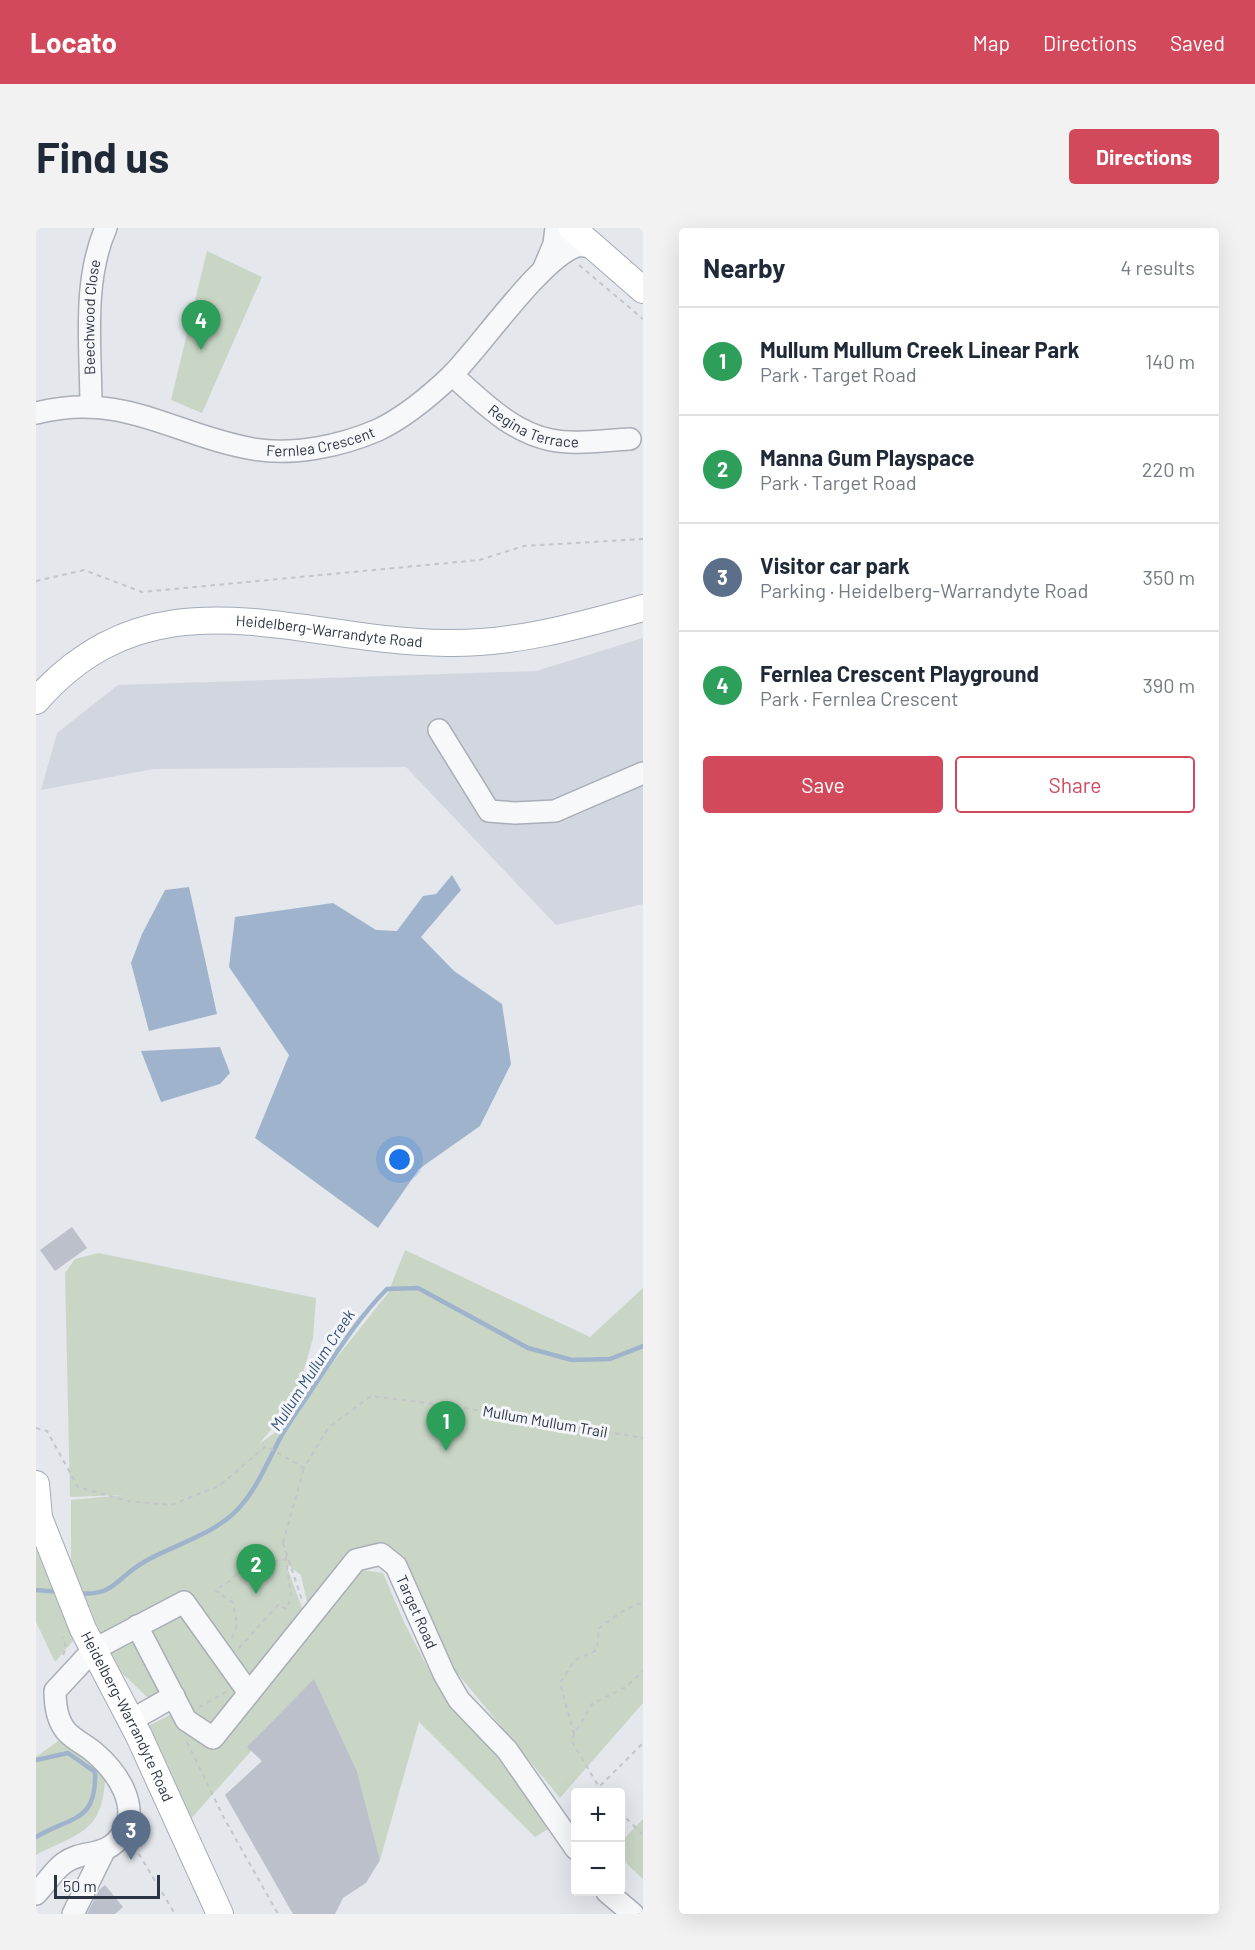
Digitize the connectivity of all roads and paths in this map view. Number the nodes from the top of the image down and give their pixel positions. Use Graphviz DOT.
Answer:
graph roads {
  1 [pos="106,228"];
  2 [pos="556,228"];
  3 [pos="572,228"];
  4 [pos="584,254"];
  5 [pos="544,268"];
  6 [pos="643,290"];
  7 [pos="643,319"];
  8 [pos="452,375"];
  9 [pos="91,407"];
  10 [pos="36,413"];
  11 [pos="630,439"];
  12 [pos="643,539"];
  13 [pos="36,581"];
  14 [pos="643,608"];
  15 [pos="36,701"];
  16 [pos="439,730"];
  17 [pos="641,776"];
  18 [pos="36,1428"];
  19 [pos="643,1438"];
  20 [pos="304,1468"];
  21 [pos="36,1484"];
  22 [pos="37,1514"];
  23 [pos="286,1559"];
  24 [pos="643,1602"];
  25 [pos="137,1626"];
  26 [pos="79,1636"];
  27 [pos="221,1656"];
  28 [pos="62,1658"];
  29 [pos="643,1671"];
  30 [pos="249,1693"];
  31 [pos="174,1696"];
  32 [pos="130,1721"];
  33 [pos="574,1734"];
  34 [pos="184,1735"];
  35 [pos="643,1743"];
  36 [pos="598,1788"];
  37 [pos="625,1816"];
  38 [pos="643,1835"];
  39 [pos="571,1842"];
  40 [pos="104,1851"];
  41 [pos="144,1862"];
  42 [pos="36,1894"];
  43 [pos="612,1896"];
  44 [pos="73,1914"];
  45 [pos="175,1914"];
  46 [pos="220,1914"];
  47 [pos="278,1914"];
  48 [pos="633,1914"];
  1 -- 9 [label="street, Beechwood Close"];
  2 -- 5 [label="street, Fernlea Crescent"];
  3 -- 4 [label="main road"];
  4 -- 5 [label="street, Fernlea Crescent"];
  4 -- 6 [label="main road"];
  4 -- 7 [label="path"];
  5 -- 8 [label="street, Fernlea Crescent"];
  8 -- 9 [label="street, Fernlea Crescent"];
  8 -- 11 [label="street, Regina Terrace"];
  9 -- 10 [label="street, Fernlea Crescent"];
  12 -- 13 [label="path"];
  14 -- 15 [label="main road, Heidelberg-Warrandyte Road"];
  16 -- 17 [label="street"];
  18 -- 20 [label="path"];
  19 -- 20 [label="path, Mullum Mullum Trail"];
  20 -- 23 [label="path, Mullum Mullum Trail"];
  21 -- 22 [label="main road, Heidelberg-Warrandyte Road"];
  22 -- 26 [label="main road, Heidelberg-Warrandyte Road"];
  23 -- 27 [label="path"];
  23 -- 27 [label="path"];
  24 -- 33 [label="path"];
  25 -- 26 [label="street"];
  25 -- 27 [label="street"];
  25 -- 31 [label="street"];
  26 -- 28 [label="path"];
  26 -- 32 [label="main road, Heidelberg-Warrandyte Road"];
  26 -- 40 [label="street"];
  27 -- 30 [label="street"];
  29 -- 33 [label="path"];
  30 -- 31 [label="street, Target Road"];
  30 -- 39 [label="street, Target Road"];
  31 -- 32 [label="street"];
  32 -- 46 [label="main road, Heidelberg-Warrandyte Road"];
  33 -- 36 [label="path"];
  34 -- 47 [label="path"];
  35 -- 36 [label="path"];
  37 -- 38 [label="path"];
  40 -- 42 [label="street"];
  40 -- 44 [label="street"];
  41 -- 45 [label="path"];
  43 -- 48 [label="street"];
}
